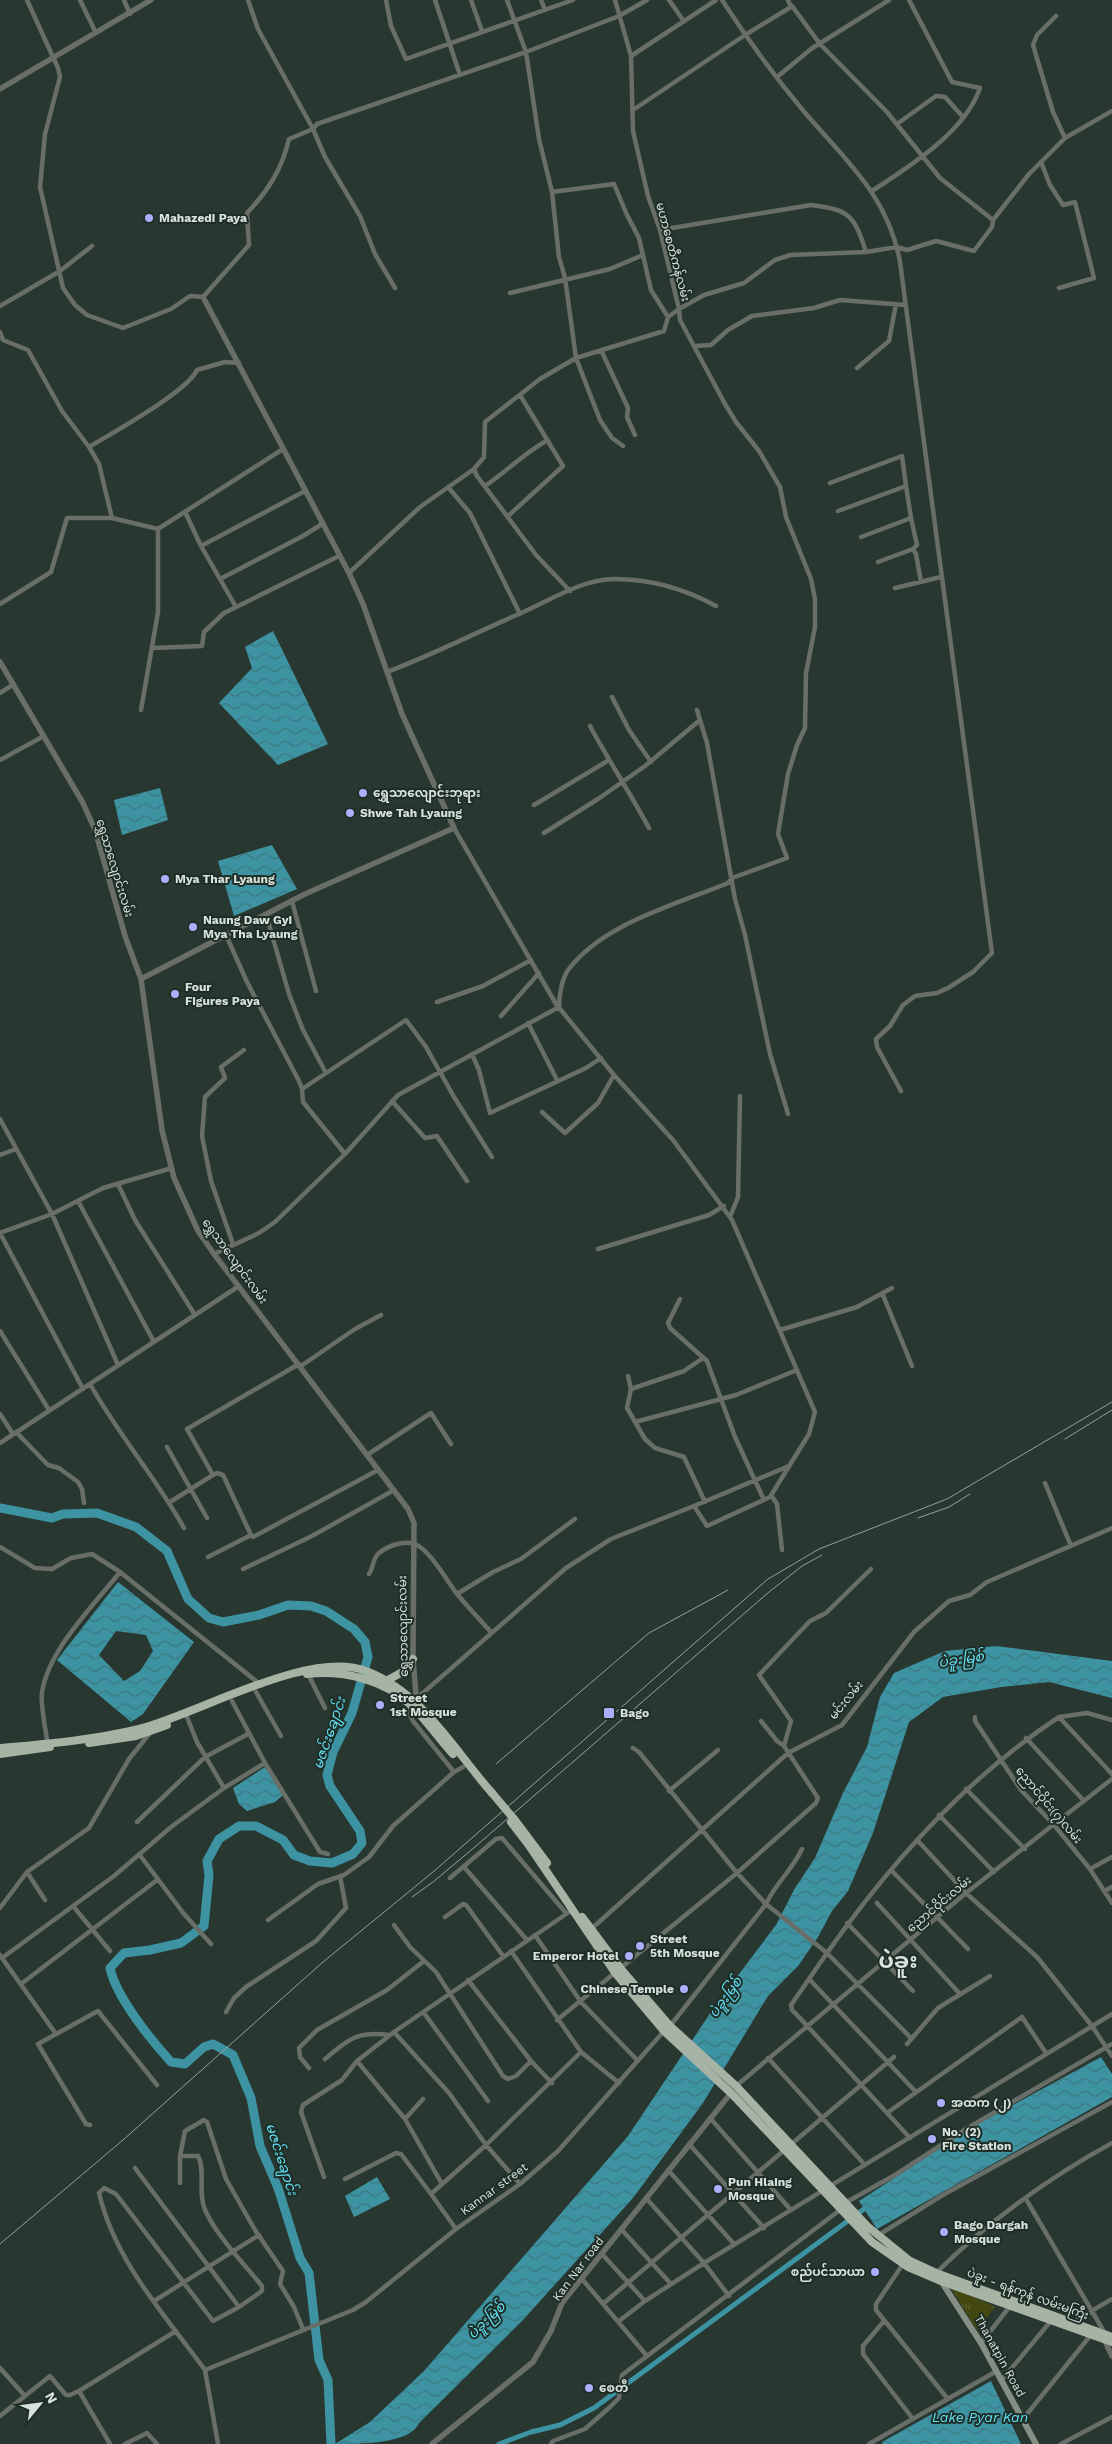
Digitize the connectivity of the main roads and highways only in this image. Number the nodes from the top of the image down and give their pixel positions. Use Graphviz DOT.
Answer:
graph roads {
  1 [pos="412,1659"];
  2 [pos="347,1670"];
  3 [pos="364,1674"];
  4 [pos="386,1682"];
  5 [pos="258,1688"];
  6 [pos="414,1703"];
  7 [pos="186,1715"];
  8 [pos="48,1744"];
  9 [pos="0,1748"];
  10 [pos="0,1754"];
  11 [pos="490,1794"];
  12 [pos="512,1820"];
  13 [pos="589,1930"];
  14 [pos="864,2229"];
  15 [pos="941,2281"];
  16 [pos="1012,2304"];
  17 [pos="1108,2338"];
  18 [pos="1036,2444"];
  1 -- 4 [label="highway"];
  2 -- 3 [label="highway"];
  2 -- 5 [label="highway"];
  2 -- 5 [label="highway"];
  3 -- 4 [label="highway"];
  3 -- 6 [label="highway"];
  4 -- 6 [label="highway"];
  5 -- 7 [label="highway"];
  5 -- 7 [label="highway"];
  6 -- 11 [label="highway"];
  6 -- 11 [label="highway"];
  7 -- 8 [label="highway"];
  7 -- 8 [label="highway"];
  8 -- 9 [label="highway"];
  8 -- 10 [label="highway"];
  11 -- 12 [label="highway"];
  12 -- 13 [label="highway"];
  12 -- 13 [label="highway"];
  13 -- 14 [label="highway"];
  14 -- 15 [label="highway, ပဲခူး - ရန်ကုန် လမ်းမကြီး"];
  14 -- 16 [label="highway, ပဲခူး - ရန်ကုန် လမ်းမကြီး"];
  15 -- 16 [label="highway, ပဲခူး - ရန်ကုန် လမ်းမကြီး"];
  15 -- 18 [label="main road, Thanatpin Road"];
  16 -- 17 [label="highway, ပဲခူး - ရန်ကုန် လမ်းမကြီး"];
  16 -- 17 [label="highway, ပဲခူး - ရန်ကုန် လမ်းမကြီး"];
}
